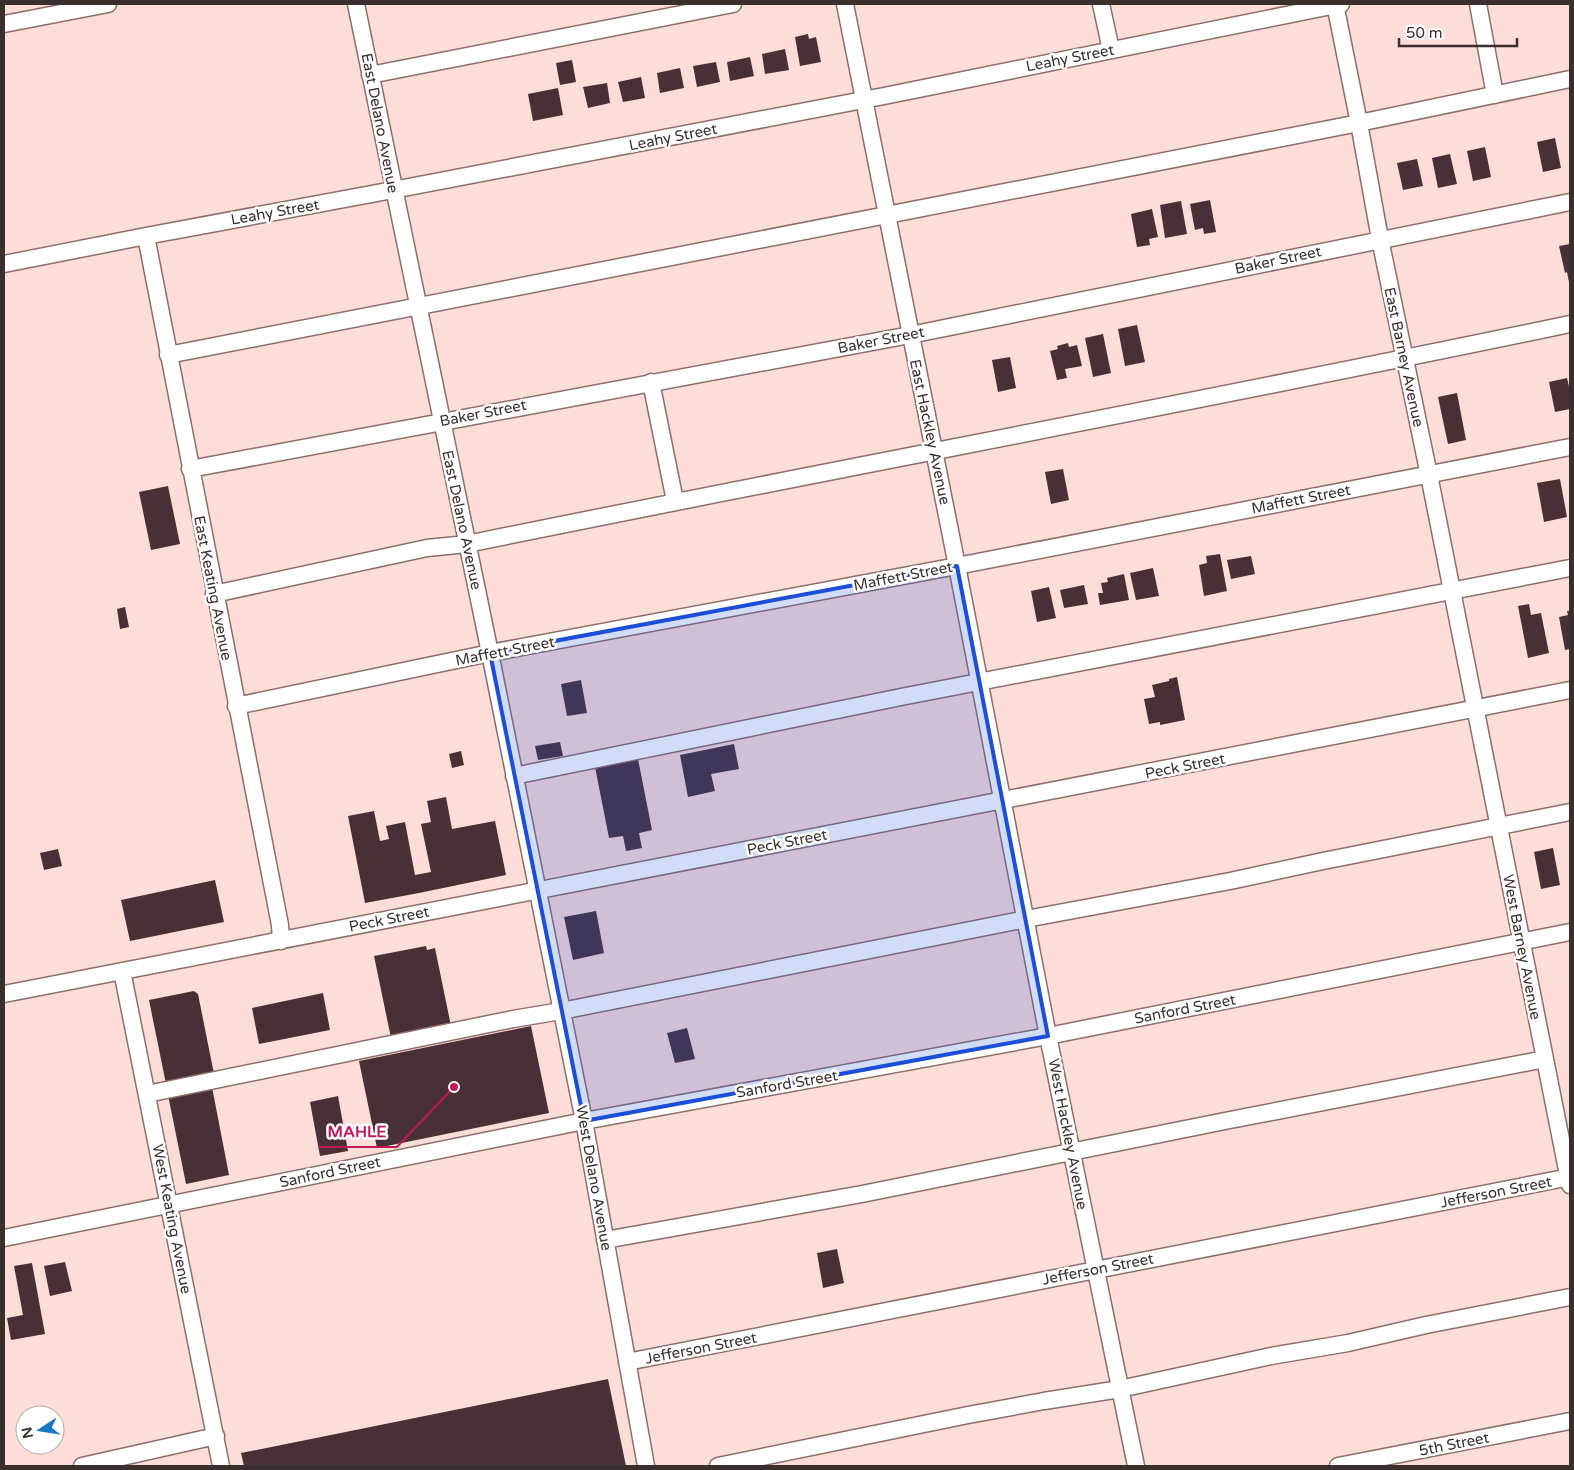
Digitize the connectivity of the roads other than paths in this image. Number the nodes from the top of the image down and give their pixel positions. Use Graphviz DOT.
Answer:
graph roads {
  1 [pos="108,4"];
  2 [pos="356,4"];
  3 [pos="733,4"];
  4 [pos="845,4"];
  5 [pos="1101,4"];
  6 [pos="1337,4"];
  7 [pos="1478,4"];
  8 [pos="4,24"];
  9 [pos="1111,50"];
  10 [pos="370,75"];
  11 [pos="1570,79"];
  12 [pos="1495,95"];
  13 [pos="863,100"];
  14 [pos="1359,123"];
  15 [pos="393,190"];
  16 [pos="1570,202"];
  17 [pos="886,215"];
  18 [pos="146,236"];
  19 [pos="1380,239"];
  20 [pos="4,264"];
  21 [pos="417,306"];
  22 [pos="1570,324"];
  23 [pos="910,335"];
  24 [pos="168,356"];
  25 [pos="1405,358"];
  26 [pos="651,382"];
  27 [pos="441,421"];
  28 [pos="1570,447"];
  29 [pos="934,450"];
  30 [pos="190,468"];
  31 [pos="1428,475"];
  32 [pos="675,501"];
  33 [pos="467,544"];
  34 [pos="957,566"];
  35 [pos="1570,568"];
  36 [pos="1451,591"];
  37 [pos="214,594"];
  38 [pos="490,653"];
  39 [pos="980,682"];
  40 [pos="1570,690"];
  41 [pos="236,706"];
  42 [pos="1474,709"];
  43 [pos="514,776"];
  44 [pos="1003,801"];
  45 [pos="1570,812"];
  46 [pos="1498,827"];
  47 [pos="537,890"];
  48 [pos="1026,919"];
  49 [pos="1570,932"];
  50 [pos="282,940"];
  51 [pos="1521,942"];
  52 [pos="122,971"];
  53 [pos="4,994"];
  54 [pos="561,1011"];
  55 [pos="1048,1036"];
  56 [pos="1545,1059"];
  57 [pos="147,1094"];
  58 [pos="584,1121"];
  59 [pos="1072,1152"];
  60 [pos="1570,1180"];
  61 [pos="169,1205"];
  62 [pos="4,1238"];
  63 [pos="605,1240"];
  64 [pos="1096,1270"];
  65 [pos="1570,1297"];
  66 [pos="627,1362"];
  67 [pos="1120,1389"];
  68 [pos="1570,1421"];
  69 [pos="216,1436"];
  70 [pos="82,1466"];
  71 [pos="221,1466"];
  72 [pos="646,1466"];
  73 [pos="718,1466"];
  74 [pos="1136,1466"];
  75 [pos="1338,1466"];
  1 -- 8 [label="street"];
  2 -- 10 [label="street, East Delano Avenue"];
  3 -- 10 [label="street"];
  4 -- 13 [label="street, East Hackley Avenue"];
  5 -- 9 [label="street"];
  6 -- 9 [label="street, Leahy Street"];
  6 -- 14 [label="street, East Barney Avenue"];
  7 -- 12 [label="street"];
  9 -- 13 [label="street, Leahy Street"];
  10 -- 15 [label="street, East Delano Avenue"];
  11 -- 12 [label="street"];
  12 -- 14 [label="street"];
  13 -- 15 [label="street, Leahy Street"];
  13 -- 17 [label="street, East Hackley Avenue"];
  14 -- 17 [label="street"];
  14 -- 19 [label="street, East Barney Avenue"];
  15 -- 18 [label="street, Leahy Street"];
  15 -- 21 [label="street, East Delano Avenue"];
  16 -- 19 [label="street, Baker Street"];
  17 -- 21 [label="street"];
  17 -- 23 [label="street, East Hackley Avenue"];
  18 -- 20 [label="street, Leahy Street"];
  18 -- 24 [label="street, East Keating Avenue"];
  19 -- 23 [label="street, Baker Street"];
  19 -- 25 [label="street, East Barney Avenue"];
  21 -- 24 [label="street"];
  21 -- 27 [label="street, East Delano Avenue"];
  22 -- 25 [label="street"];
  23 -- 26 [label="street, Baker Street"];
  23 -- 29 [label="street, East Hackley Avenue"];
  24 -- 30 [label="street, East Keating Avenue"];
  25 -- 29 [label="street"];
  25 -- 31 [label="street, East Barney Avenue"];
  26 -- 27 [label="street, Baker Street"];
  26 -- 32 [label="street"];
  27 -- 30 [label="street, Baker Street"];
  27 -- 33 [label="street, East Delano Avenue"];
  28 -- 31 [label="street, Maffett Street"];
  29 -- 32 [label="street"];
  29 -- 34 [label="street, East Hackley Avenue"];
  30 -- 37 [label="street, East Keating Avenue"];
  31 -- 34 [label="street, Maffett Street"];
  31 -- 36 [label="street, East Barney Avenue"];
  32 -- 33 [label="street"];
  33 -- 37 [label="street"];
  33 -- 38 [label="street, East Delano Avenue"];
  34 -- 38 [label="street, Maffett Street"];
  34 -- 39 [label="street, East Hackley Avenue"];
  35 -- 36 [label="street"];
  36 -- 39 [label="street"];
  36 -- 42 [label="street, East Barney Avenue"];
  37 -- 41 [label="street, East Keating Avenue"];
  38 -- 41 [label="street, Maffett Street"];
  38 -- 43 [label="street, East Delano Avenue"];
  39 -- 43 [label="street"];
  39 -- 44 [label="street, East Hackley Avenue"];
  40 -- 42 [label="street, Peck Street"];
  41 -- 50 [label="street, East Keating Avenue"];
  42 -- 44 [label="street, Peck Street"];
  42 -- 46 [label="street, West Barney Avenue"];
  43 -- 47 [label="street, East Delano Avenue"];
  44 -- 47 [label="street, Peck Street"];
  44 -- 48 [label="street, West Hackley Avenue"];
  45 -- 46 [label="street"];
  46 -- 48 [label="street"];
  46 -- 51 [label="street, West Barney Avenue"];
  47 -- 50 [label="street, Peck Street"];
  47 -- 54 [label="street, West Delano Avenue"];
  48 -- 54 [label="street"];
  48 -- 55 [label="street, West Hackley Avenue"];
  49 -- 51 [label="street, Sanford Street"];
  50 -- 52 [label="street, Peck Street"];
  51 -- 55 [label="street, Sanford Street"];
  51 -- 56 [label="street, West Barney Avenue"];
  52 -- 53 [label="street, Peck Street"];
  52 -- 57 [label="street, West Keating Avenue"];
  54 -- 57 [label="street"];
  54 -- 58 [label="street, West Delano Avenue"];
  55 -- 58 [label="street, Sanford Street"];
  55 -- 59 [label="street, West Hackley Avenue"];
  56 -- 59 [label="street"];
  56 -- 60 [label="street, West Barney Avenue"];
  57 -- 61 [label="street, West Keating Avenue"];
  58 -- 61 [label="street, Sanford Street"];
  58 -- 63 [label="street, West Delano Avenue"];
  59 -- 63 [label="street"];
  59 -- 64 [label="street, West Hackley Avenue"];
  60 -- 64 [label="street, Jefferson Street"];
  61 -- 62 [label="street, Sanford Street"];
  61 -- 69 [label="street, West Keating Avenue"];
  63 -- 66 [label="street, West Delano Avenue"];
  64 -- 66 [label="street, Jefferson Street"];
  64 -- 67 [label="street, West Hackley Avenue"];
  65 -- 67 [label="street"];
  66 -- 72 [label="street, West Delano Avenue"];
  67 -- 73 [label="street"];
  67 -- 74 [label="street, West Hackley Avenue"];
  68 -- 75 [label="street, 5th Street"];
  69 -- 70 [label="street"];
  69 -- 71 [label="street, West Keating Avenue"];
}
